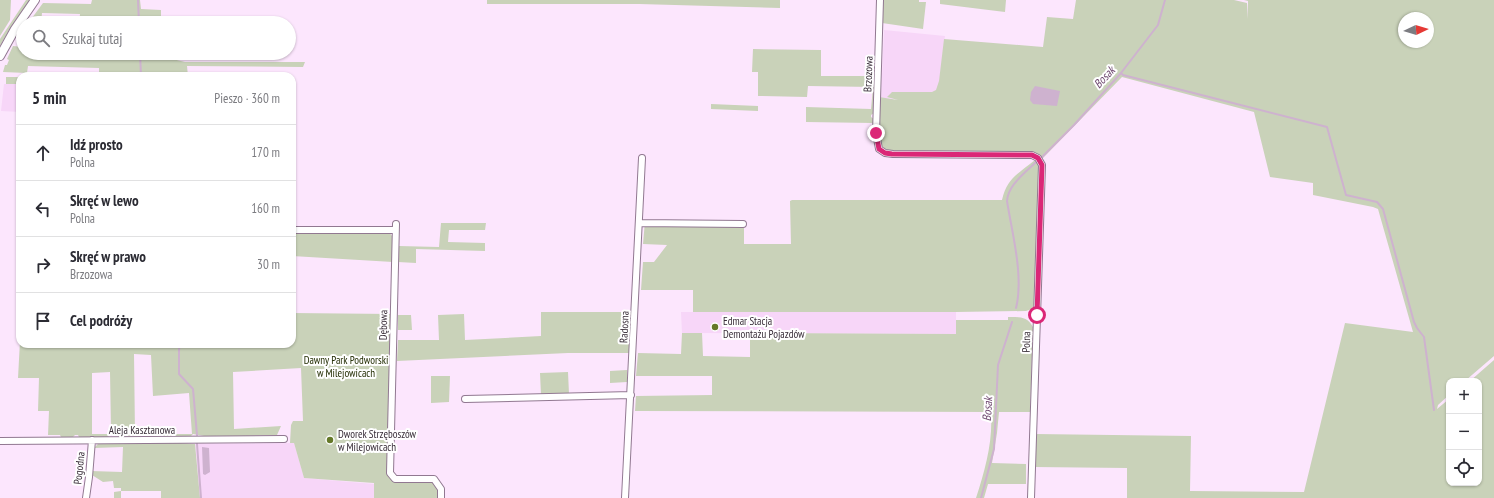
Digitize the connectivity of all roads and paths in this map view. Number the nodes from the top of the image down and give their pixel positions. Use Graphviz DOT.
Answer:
graph roads {
  1 [pos="35,0"];
  2 [pos="880,0"];
  3 [pos="24,16"];
  4 [pos="16,28"];
  5 [pos="0,56"];
  6 [pos="879,149"];
  7 [pos="642,158"];
  8 [pos="639,223"];
  9 [pos="743,224"];
  10 [pos="296,230"];
  11 [pos="631,395"];
  12 [pos="465,399"];
  13 [pos="92,440"];
  14 [pos="284,440"];
  15 [pos="0,441"];
  16 [pos="86,498"];
  17 [pos="441,498"];
  18 [pos="626,498"];
  19 [pos="1031,498"];
  1 -- 3 [label="main road"];
  2 -- 6 [label="street, Brzozowa"];
  4 -- 5 [label="main road"];
  6 -- 19 [label="street, Polna"];
  7 -- 8 [label="street, Radosna"];
  8 -- 9 [label="street"];
  8 -- 11 [label="street, Radosna"];
  10 -- 17 [label="street, Dębowa"];
  11 -- 12 [label="street"];
  11 -- 18 [label="street, Radosna"];
  13 -- 14 [label="street, Aleja Kasztanowa"];
  13 -- 15 [label="street, Aleja Kasztanowa"];
  13 -- 16 [label="street, Pogodna"];
}
